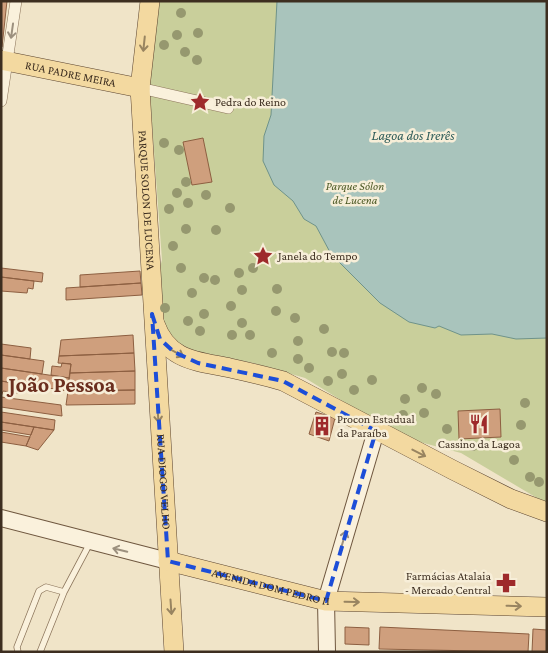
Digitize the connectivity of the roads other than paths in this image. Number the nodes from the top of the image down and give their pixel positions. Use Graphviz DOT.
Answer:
graph roads {
  1 [pos="16,1"];
  2 [pos="150,1"];
  3 [pos="4,61"];
  4 [pos="140,88"];
  5 [pos="1,101"];
  6 [pos="228,108"];
  7 [pos="152,314"];
  8 [pos="376,431"];
  9 [pos="547,512"];
  10 [pos="1,518"];
  11 [pos="90,543"];
  12 [pos="168,562"];
  13 [pos="64,592"];
  14 [pos="326,601"];
  15 [pos="547,607"];
  16 [pos="18,652"];
  17 [pos="40,652"];
  18 [pos="174,652"];
  19 [pos="327,652"];
  1 -- 3 [label="street, one-way"];
  2 -- 4 [label="main road, one-way"];
  3 -- 4 [label="main road, RUA PADRE MEIRA"];
  3 -- 5 [label="street"];
  4 -- 6 [label="street"];
  4 -- 7 [label="main road, PARQUE SOLON DE LUCENA"];
  7 -- 8 [label="main road, one-way"];
  7 -- 12 [label="main road, RUA DIOGO VELHO, one-way"];
  8 -- 9 [label="main road, one-way"];
  14 -- 8 [label="main road, one-way"];
  10 -- 11 [label="main road, AVENIDA DOM PEDRO II"];
  12 -- 11 [label="main road, AVENIDA DOM PEDRO II, one-way"];
  11 -- 13 [label="lane"];
  12 -- 14 [label="main road, AVENIDA DOM PEDRO II"];
  12 -- 18 [label="main road, RUA DIOGO VELHO, one-way"];
  13 -- 16 [label="lane"];
  13 -- 17 [label="lane"];
  14 -- 15 [label="main road, AVENIDA DOM PEDRO II, one-way"];
  14 -- 19 [label="main road"];
}
